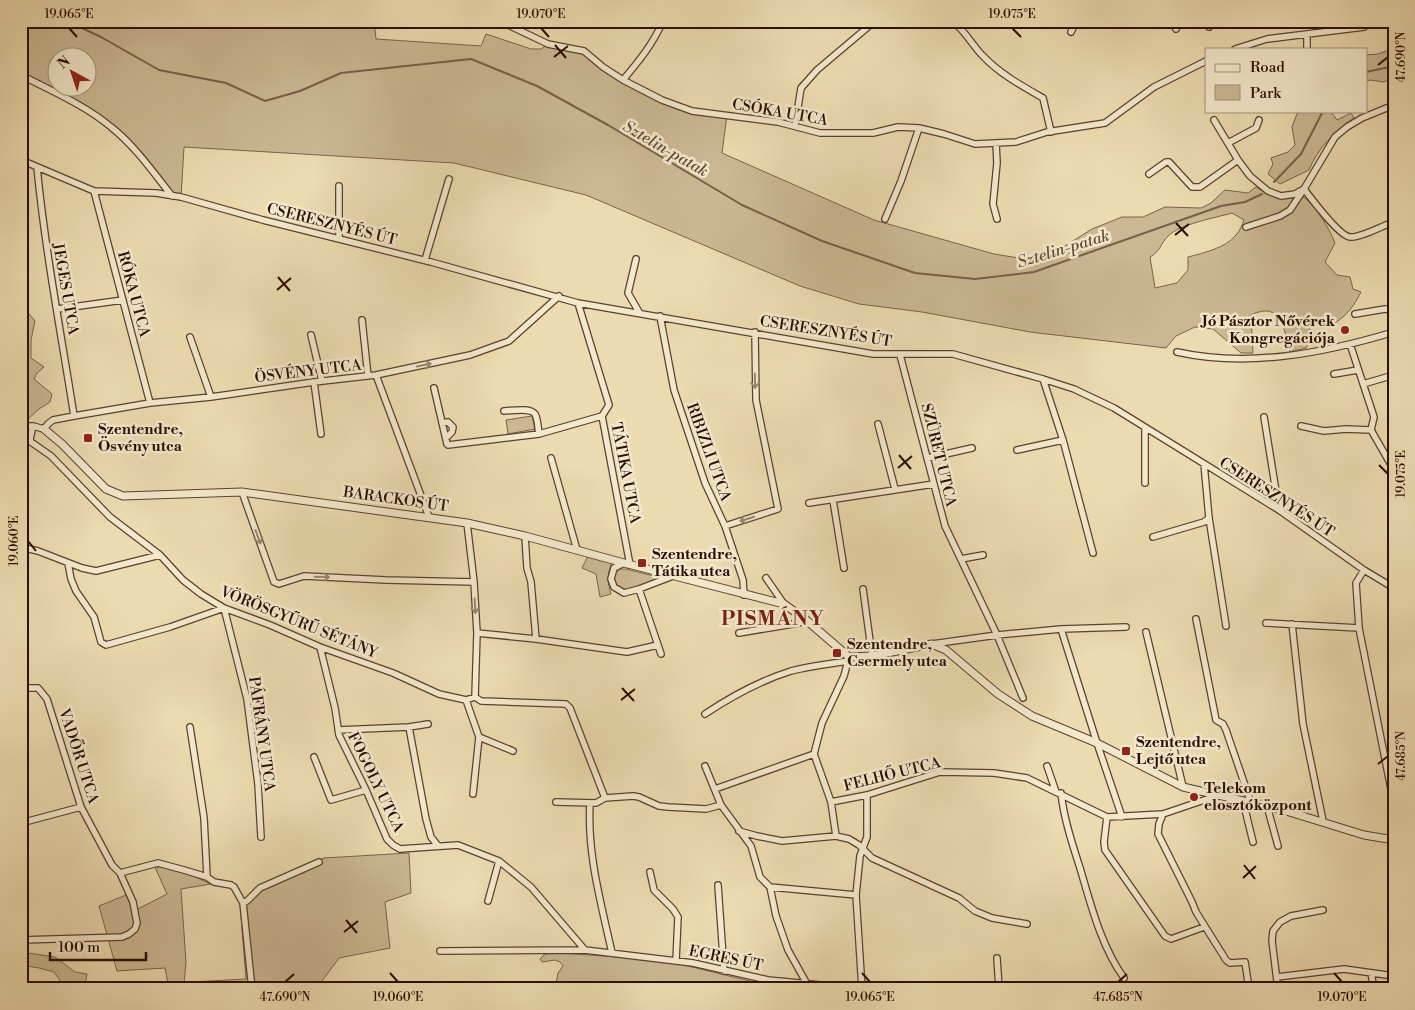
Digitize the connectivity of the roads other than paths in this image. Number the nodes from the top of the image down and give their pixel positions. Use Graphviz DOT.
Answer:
graph roads {
  1 [pos="500,21"];
  2 [pos="663,21"];
  3 [pos="875,21"];
  4 [pos="952,21"];
  5 [pos="1076,21"];
  6 [pos="1172,21"];
  7 [pos="1371,21"];
  8 [pos="1176,29"];
  9 [pos="1071,32"];
  10 [pos="1307,34"];
  11 [pos="1238,48"];
  12 [pos="1308,48"];
  13 [pos="1205,62"];
  14 [pos="21,75"];
  15 [pos="623,80"];
  16 [pos="1394,105"];
  17 [pos="1214,120"];
  18 [pos="1259,120"];
  19 [pos="794,126"];
  20 [pos="919,128"];
  21 [pos="1051,132"];
  22 [pos="996,143"];
  23 [pos="1228,143"];
  24 [pos="21,160"];
  25 [pos="1238,160"];
  26 [pos="36,167"];
  27 [pos="1149,174"];
  28 [pos="449,179"];
  29 [pos="339,186"];
  30 [pos="1304,189"];
  31 [pos="94,191"];
  32 [pos="172,196"];
  33 [pos="885,219"];
  34 [pos="997,219"];
  35 [pos="1391,223"];
  36 [pos="1246,228"];
  37 [pos="339,238"];
  38 [pos="636,259"];
  39 [pos="425,260"];
  40 [pos="559,296"];
  41 [pos="123,300"];
  42 [pos="578,303"];
  43 [pos="58,309"];
  44 [pos="1394,310"];
  45 [pos="639,312"];
  46 [pos="1355,314"];
  47 [pos="660,316"];
  48 [pos="362,320"];
  49 [pos="755,332"];
  50 [pos="1394,332"];
  51 [pos="311,335"];
  52 [pos="190,337"];
  53 [pos="1350,344"];
  54 [pos="1177,352"];
  55 [pos="900,355"];
  56 [pos="1358,370"];
  57 [pos="1334,374"];
  58 [pos="376,375"];
  59 [pos="1394,375"];
  60 [pos="368,376"];
  61 [pos="1043,379"];
  62 [pos="322,381"];
  63 [pos="314,382"];
  64 [pos="1363,384"];
  65 [pos="434,388"];
  66 [pos="211,397"];
  67 [pos="150,403"];
  68 [pos="504,411"];
  69 [pos="74,416"];
  70 [pos="602,416"];
  71 [pos="1264,417"];
  72 [pos="442,423"];
  73 [pos="878,424"];
  74 [pos="21,426"];
  75 [pos="33,426"];
  76 [pos="1301,426"];
  77 [pos="1145,428"];
  78 [pos="44,429"];
  79 [pos="1371,430"];
  80 [pos="321,434"];
  81 [pos="539,434"];
  82 [pos="446,438"];
  83 [pos="1063,440"];
  84 [pos="972,448"];
  85 [pos="1017,450"];
  86 [pos="551,458"];
  87 [pos="928,458"];
  88 [pos="1204,464"];
  89 [pos="1394,470"];
  90 [pos="1145,483"];
  91 [pos="934,484"];
  92 [pos="895,489"];
  93 [pos="242,492"];
  94 [pos="833,500"];
  95 [pos="809,503"];
  96 [pos="1279,510"];
  97 [pos="429,517"];
  98 [pos="1209,518"];
  99 [pos="467,522"];
  100 [pos="726,526"];
  101 [pos="525,536"];
  102 [pos="1153,537"];
  103 [pos="21,547"];
  104 [pos="577,550"];
  105 [pos="1092,553"];
  106 [pos="160,555"];
  107 [pos="983,555"];
  108 [pos="961,559"];
  109 [pos="68,563"];
  110 [pos="627,564"];
  111 [pos="844,568"];
  112 [pos="1364,570"];
  113 [pos="673,576"];
  114 [pos="766,578"];
  115 [pos="474,582"];
  116 [pos="1394,588"];
  117 [pos="863,589"];
  118 [pos="639,590"];
  119 [pos="744,595"];
  120 [pos="784,604"];
  121 [pos="224,608"];
  122 [pos="806,619"];
  123 [pos="1196,619"];
  124 [pos="1266,623"];
  125 [pos="1292,624"];
  126 [pos="1226,626"];
  127 [pos="1126,627"];
  128 [pos="1359,628"];
  129 [pos="1061,629"];
  130 [pos="1146,632"];
  131 [pos="477,633"];
  132 [pos="739,633"];
  133 [pos="997,635"];
  134 [pos="536,639"];
  135 [pos="932,644"];
  136 [pos="658,645"];
  137 [pos="320,647"];
  138 [pos="661,654"];
  139 [pos="872,656"];
  140 [pos="848,659"];
  141 [pos="21,688"];
  142 [pos="475,697"];
  143 [pos="1023,698"];
  144 [pos="466,700"];
  145 [pos="705,714"];
  146 [pos="428,724"];
  147 [pos="190,727"];
  148 [pos="409,727"];
  149 [pos="338,730"];
  150 [pos="479,737"];
  151 [pos="1097,743"];
  152 [pos="513,751"];
  153 [pos="814,754"];
  154 [pos="314,757"];
  155 [pos="705,766"];
  156 [pos="1047,766"];
  157 [pos="1183,787"];
  158 [pos="715,789"];
  159 [pos="366,790"];
  160 [pos="1058,793"];
  161 [pos="473,794"];
  162 [pos="867,795"];
  163 [pos="1216,796"];
  164 [pos="605,798"];
  165 [pos="1242,801"];
  166 [pos="556,802"];
  167 [pos="831,802"];
  168 [pos="590,803"];
  169 [pos="1251,803"];
  170 [pos="722,804"];
  171 [pos="1394,804"];
  172 [pos="1267,806"];
  173 [pos="81,807"];
  174 [pos="1163,814"];
  175 [pos="1106,816"];
  176 [pos="1122,817"];
  177 [pos="1323,822"];
  178 [pos="21,824"];
  179 [pos="739,831"];
  180 [pos="836,836"];
  181 [pos="261,837"];
  182 [pos="1394,840"];
  183 [pos="1253,842"];
  184 [pos="438,846"];
  185 [pos="1278,846"];
  186 [pos="864,848"];
  187 [pos="499,861"];
  188 [pos="319,862"];
  189 [pos="650,872"];
  190 [pos="120,873"];
  191 [pos="207,877"];
  192 [pos="718,885"];
  193 [pos="770,887"];
  194 [pos="856,895"];
  195 [pos="488,901"];
  196 [pos="244,903"];
  197 [pos="1323,910"];
  198 [pos="1027,924"];
  199 [pos="1204,927"];
  200 [pos="21,940"];
  201 [pos="585,950"];
  202 [pos="440,951"];
  203 [pos="612,953"];
  204 [pos="997,958"];
  205 [pos="676,961"];
  206 [pos="724,971"];
  207 [pos="1370,973"];
  208 [pos="1394,976"];
  209 [pos="1277,977"];
  210 [pos="1124,978"];
  211 [pos="807,984"];
  212 [pos="252,989"];
  213 [pos="862,989"];
  214 [pos="999,989"];
  215 [pos="1249,989"];
  216 [pos="1278,989"];
  217 [pos="1374,989"];
  1 -- 15 [label="street, CSÓKA UTCA"];
  2 -- 15 [label="street"];
  3 -- 19 [label="street"];
  4 -- 21 [label="street"];
  5 -- 9 [label="street"];
  6 -- 8 [label="street"];
  7 -- 10 [label="street"];
  10 -- 11 [label="street"];
  10 -- 12 [label="street"];
  13 -- 21 [label="street, CSÓKA UTCA"];
  14 -- 32 [label="street"];
  15 -- 19 [label="street, CSÓKA UTCA"];
  16 -- 30 [label="street"];
  17 -- 23 [label="street"];
  18 -- 23 [label="street"];
  19 -- 20 [label="street, CSÓKA UTCA"];
  20 -- 22 [label="street, CSÓKA UTCA"];
  20 -- 33 [label="street"];
  21 -- 22 [label="street, CSÓKA UTCA"];
  22 -- 34 [label="street"];
  23 -- 25 [label="street"];
  24 -- 26 [label="street, CSERESZNYÉS ÚT"];
  25 -- 27 [label="street"];
  25 -- 30 [label="street"];
  26 -- 31 [label="street, CSERESZNYÉS ÚT"];
  26 -- 43 [label="street, JEGES UTCA"];
  28 -- 39 [label="street"];
  29 -- 37 [label="street"];
  30 -- 35 [label="street"];
  30 -- 36 [label="street"];
  31 -- 32 [label="street, CSERESZNYÉS ÚT"];
  31 -- 41 [label="street, RÓKA UTCA"];
  32 -- 37 [label="street, CSERESZNYÉS ÚT"];
  37 -- 39 [label="street, CSERESZNYÉS ÚT"];
  38 -- 45 [label="street"];
  39 -- 40 [label="street, CSERESZNYÉS ÚT"];
  40 -- 42 [label="street, CSERESZNYÉS ÚT"];
  58 -- 40 [label="street, ÖSVÉNY UTCA, one-way"];
  41 -- 43 [label="street"];
  41 -- 67 [label="street, RÓKA UTCA"];
  42 -- 45 [label="street, CSERESZNYÉS ÚT"];
  42 -- 70 [label="street, TÁTIKA UTCA"];
  43 -- 69 [label="street, JEGES UTCA"];
  44 -- 46 [label="street"];
  45 -- 47 [label="street, CSERESZNYÉS ÚT"];
  47 -- 49 [label="street, CSERESZNYÉS ÚT"];
  47 -- 100 [label="street, RIBIZLI UTCA"];
  48 -- 60 [label="street"];
  49 -- 55 [label="street, CSERESZNYÉS ÚT"];
  49 -- 100 [label="street, one-way"];
  50 -- 53 [label="street"];
  51 -- 62 [label="street"];
  52 -- 66 [label="street"];
  53 -- 54 [label="street"];
  53 -- 56 [label="street"];
  55 -- 61 [label="street, CSERESZNYÉS ÚT"];
  55 -- 87 [label="street, SZÜRET UTCA"];
  56 -- 57 [label="street"];
  56 -- 64 [label="street"];
  58 -- 60 [label="street, ÖSVÉNY UTCA"];
  58 -- 97 [label="street"];
  59 -- 64 [label="street"];
  60 -- 62 [label="street, ÖSVÉNY UTCA"];
  61 -- 77 [label="street, CSERESZNYÉS ÚT"];
  61 -- 83 [label="street"];
  62 -- 63 [label="street, ÖSVÉNY UTCA"];
  63 -- 66 [label="street, ÖSVÉNY UTCA"];
  63 -- 80 [label="street"];
  64 -- 79 [label="street"];
  65 -- 72 [label="street"];
  66 -- 67 [label="street, ÖSVÉNY UTCA"];
  67 -- 69 [label="street, ÖSVÉNY UTCA"];
  68 -- 81 [label="street"];
  69 -- 78 [label="street, ÖSVÉNY UTCA"];
  70 -- 81 [label="street"];
  70 -- 110 [label="street, TÁTIKA UTCA"];
  71 -- 96 [label="street"];
  72 -- 82 [label="street"];
  72 -- 82 [label="street"];
  73 -- 92 [label="street"];
  74 -- 75 [label="street, BARACKOS ÚT"];
  75 -- 78 [label="street, BARACKOS ÚT"];
  75 -- 106 [label="street, VÖRÖSGYŰRŰ SÉTÁNY"];
  76 -- 79 [label="street"];
  77 -- 88 [label="street, CSERESZNYÉS ÚT"];
  77 -- 90 [label="street"];
  78 -- 93 [label="street, BARACKOS ÚT"];
  79 -- 89 [label="street"];
  81 -- 82 [label="street"];
  83 -- 85 [label="street"];
  83 -- 105 [label="street"];
  84 -- 87 [label="street"];
  86 -- 104 [label="street"];
  87 -- 91 [label="street, SZÜRET UTCA"];
  88 -- 96 [label="street, CSERESZNYÉS ÚT"];
  88 -- 98 [label="street"];
  91 -- 92 [label="street"];
  91 -- 108 [label="street, SZÜRET UTCA"];
  92 -- 94 [label="street"];
  93 -- 97 [label="street, BARACKOS ÚT"];
  93 -- 115 [label="street, one-way"];
  94 -- 95 [label="street"];
  94 -- 111 [label="street"];
  96 -- 112 [label="street, CSERESZNYÉS ÚT"];
  97 -- 99 [label="street, BARACKOS ÚT"];
  98 -- 102 [label="street"];
  98 -- 126 [label="street"];
  99 -- 101 [label="street, BARACKOS ÚT"];
  99 -- 115 [label="street"];
  100 -- 119 [label="street, RIBIZLI UTCA"];
  101 -- 104 [label="street, BARACKOS ÚT"];
  101 -- 134 [label="street"];
  103 -- 109 [label="street"];
  104 -- 110 [label="street, BARACKOS ÚT"];
  106 -- 109 [label="street"];
  106 -- 121 [label="street, VÖRÖSGYŰRŰ SÉTÁNY"];
  107 -- 108 [label="street"];
  108 -- 133 [label="street, SZÜRET UTCA"];
  109 -- 121 [label="street"];
  110 -- 113 [label="street, BARACKOS ÚT"];
  110 -- 118 [label="street"];
  112 -- 116 [label="street, CSERESZNYÉS ÚT"];
  112 -- 128 [label="street"];
  113 -- 118 [label="street"];
  113 -- 119 [label="street, BARACKOS ÚT"];
  114 -- 120 [label="street, BARACKOS ÚT"];
  115 -- 131 [label="street, one-way"];
  117 -- 139 [label="street"];
  118 -- 136 [label="street"];
  119 -- 120 [label="street, BARACKOS ÚT"];
  120 -- 122 [label="street, BARACKOS ÚT"];
  121 -- 137 [label="street, VÖRÖSGYŰRŰ SÉTÁNY"];
  121 -- 181 [label="street, PÁFRÁNY UTCA"];
  122 -- 132 [label="street"];
  122 -- 140 [label="street, BARACKOS ÚT"];
  123 -- 169 [label="street"];
  124 -- 125 [label="street"];
  125 -- 128 [label="street"];
  125 -- 177 [label="street"];
  127 -- 129 [label="street"];
  128 -- 171 [label="street"];
  129 -- 133 [label="street"];
  129 -- 151 [label="street"];
  130 -- 157 [label="street"];
  131 -- 134 [label="street"];
  131 -- 142 [label="street"];
  133 -- 135 [label="street"];
  133 -- 143 [label="street, SZÜRET UTCA"];
  134 -- 136 [label="street"];
  135 -- 139 [label="street"];
  135 -- 151 [label="street"];
  136 -- 138 [label="street"];
  137 -- 144 [label="street, VÖRÖSGYŰRŰ SÉTÁNY"];
  137 -- 149 [label="street, FOGOLY UTCA"];
  139 -- 140 [label="street"];
  140 -- 145 [label="street"];
  140 -- 153 [label="street"];
  141 -- 173 [label="street, VADŐR UTCA"];
  142 -- 144 [label="street"];
  142 -- 164 [label="street"];
  144 -- 150 [label="street"];
  146 -- 148 [label="street"];
  147 -- 191 [label="street"];
  148 -- 149 [label="street"];
  148 -- 184 [label="street"];
  149 -- 159 [label="street, FOGOLY UTCA"];
  150 -- 152 [label="street"];
  150 -- 161 [label="street"];
  151 -- 157 [label="street"];
  151 -- 176 [label="street"];
  153 -- 158 [label="street"];
  153 -- 167 [label="street"];
  154 -- 159 [label="street"];
  155 -- 158 [label="street"];
  156 -- 160 [label="street"];
  157 -- 163 [label="street"];
  158 -- 170 [label="street"];
  159 -- 184 [label="street, FOGOLY UTCA"];
  160 -- 162 [label="street, FELHŐ UTCA"];
  160 -- 175 [label="street, FELHŐ UTCA"];
  160 -- 210 [label="street"];
  162 -- 167 [label="street, FELHŐ UTCA"];
  162 -- 186 [label="street"];
  163 -- 165 [label="street"];
  163 -- 174 [label="street, FELHŐ UTCA"];
  164 -- 168 [label="street"];
  164 -- 170 [label="street"];
  165 -- 169 [label="street"];
  165 -- 183 [label="street"];
  166 -- 168 [label="street"];
  167 -- 180 [label="street"];
  168 -- 203 [label="street"];
  169 -- 172 [label="street"];
  170 -- 179 [label="street"];
  172 -- 177 [label="street"];
  172 -- 185 [label="street"];
  173 -- 178 [label="street"];
  173 -- 190 [label="street, VADŐR UTCA"];
  174 -- 176 [label="street, FELHŐ UTCA"];
  174 -- 199 [label="street"];
  175 -- 176 [label="street, FELHŐ UTCA"];
  175 -- 199 [label="street"];
  177 -- 182 [label="street"];
  179 -- 180 [label="street"];
  179 -- 193 [label="street"];
  180 -- 186 [label="street"];
  184 -- 187 [label="street, FOGOLY UTCA"];
  186 -- 194 [label="street"];
  186 -- 198 [label="street"];
  187 -- 195 [label="street"];
  187 -- 201 [label="street, FOGOLY UTCA"];
  188 -- 196 [label="street"];
  189 -- 205 [label="street"];
  190 -- 191 [label="street"];
  190 -- 200 [label="street, VADŐR UTCA"];
  191 -- 196 [label="street"];
  192 -- 206 [label="street"];
  193 -- 194 [label="street"];
  193 -- 211 [label="street"];
  194 -- 213 [label="street"];
  196 -- 212 [label="street"];
  197 -- 209 [label="street"];
  199 -- 215 [label="street"];
  201 -- 202 [label="street, EGRES ÚT"];
  201 -- 203 [label="street, EGRES ÚT"];
  203 -- 205 [label="street, EGRES ÚT"];
  204 -- 214 [label="street"];
  205 -- 206 [label="street, EGRES ÚT"];
  206 -- 211 [label="street, EGRES ÚT"];
  207 -- 208 [label="street"];
  207 -- 209 [label="street"];
  207 -- 217 [label="street"];
  209 -- 216 [label="street"];
  211 -- 213 [label="street, EGRES ÚT"];
}
